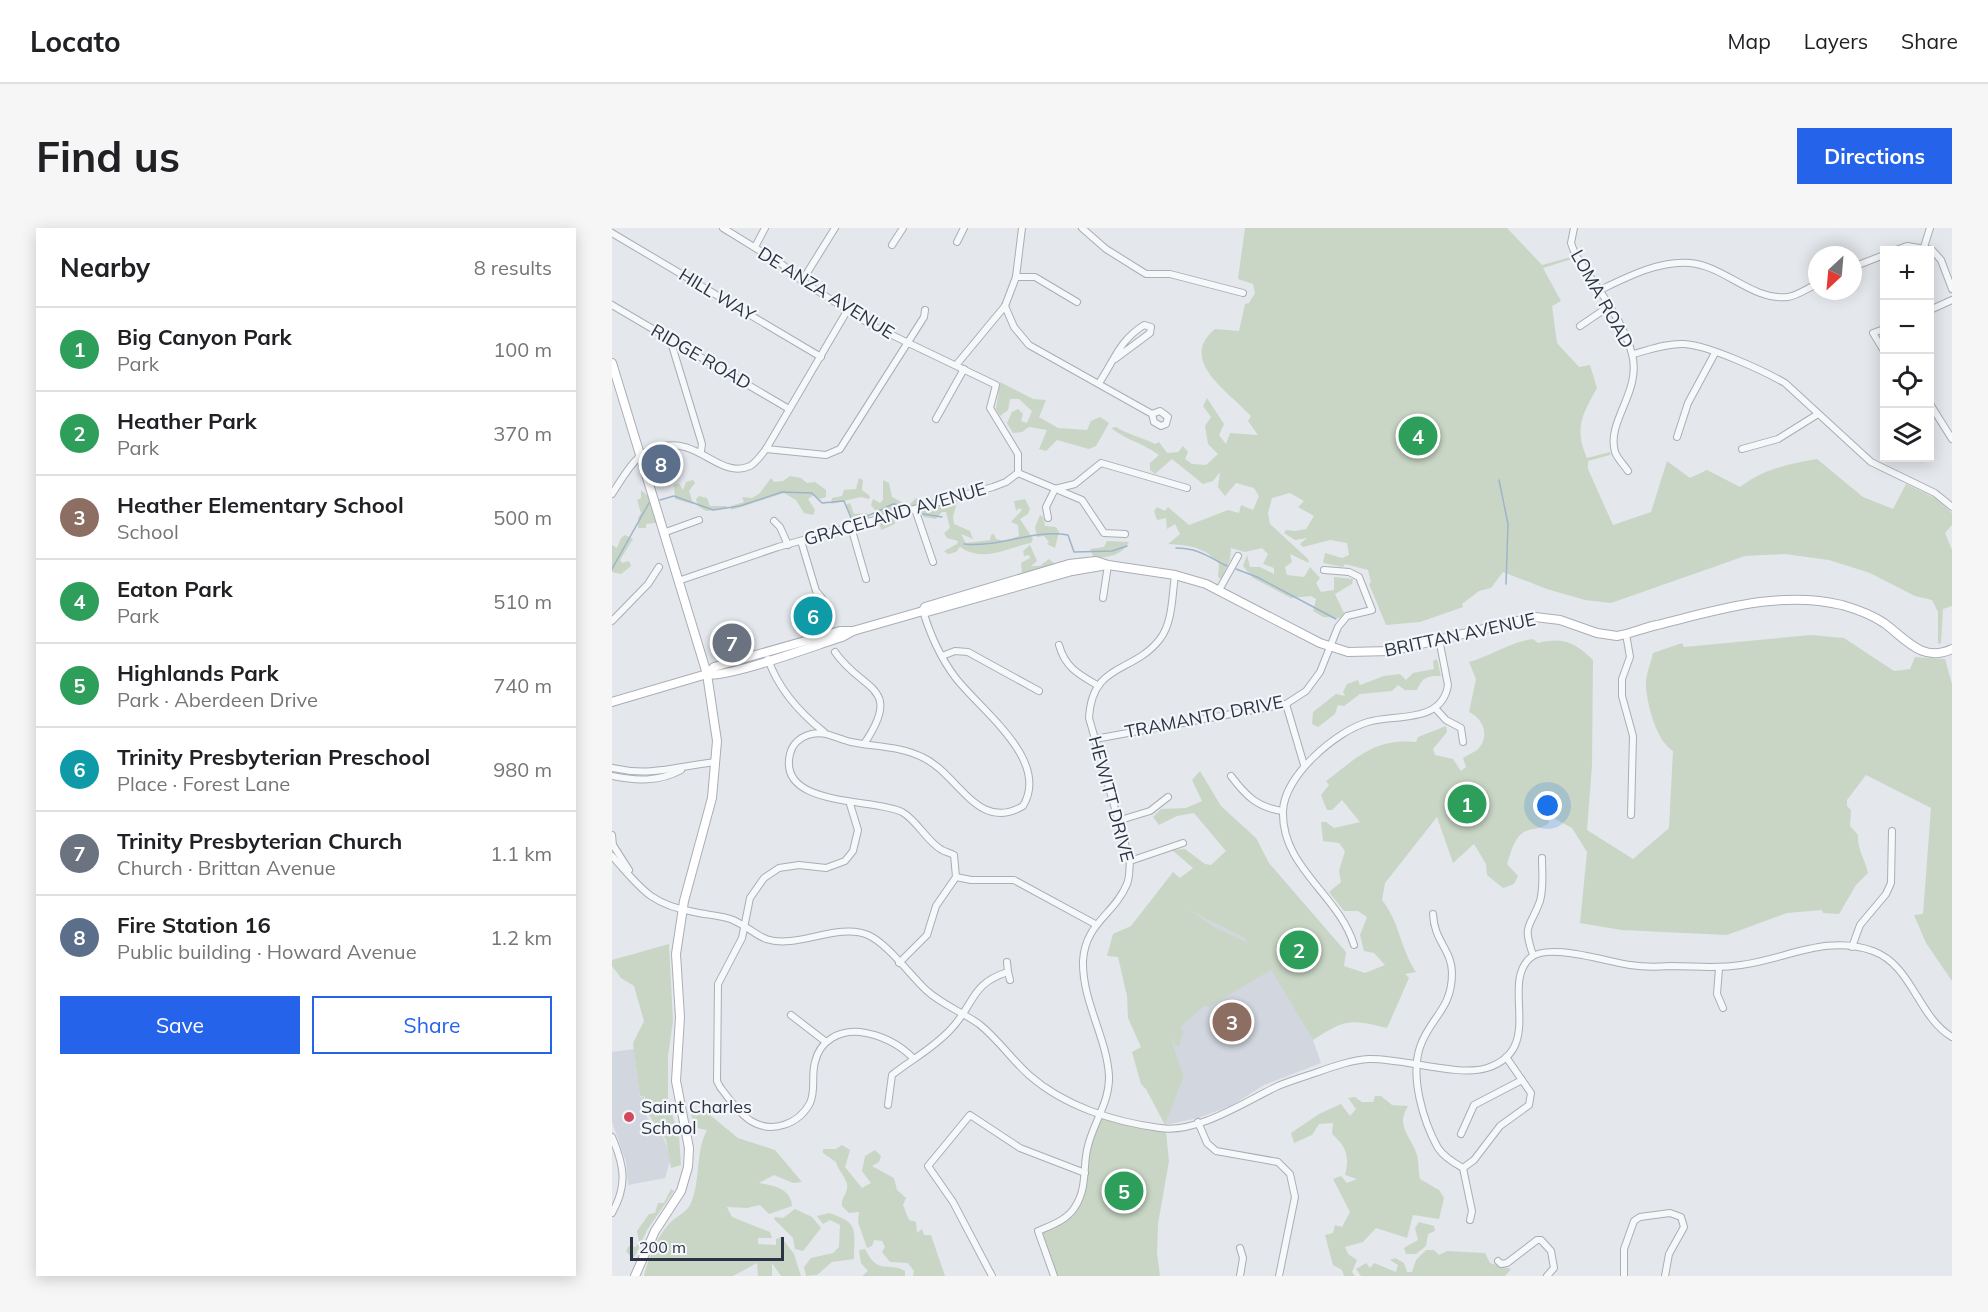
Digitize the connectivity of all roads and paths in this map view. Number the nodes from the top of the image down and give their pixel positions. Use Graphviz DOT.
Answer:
graph roads {
  1 [pos="723,228"];
  2 [pos="765,228"];
  3 [pos="835,228"];
  4 [pos="903,228"];
  5 [pos="964,228"];
  6 [pos="1022,228"];
  7 [pos="1082,228"];
  8 [pos="1574,228"];
  9 [pos="1930,228"];
  10 [pos="612,233"];
  11 [pos="957,242"];
  12 [pos="892,245"];
  13 [pos="1924,246"];
  14 [pos="754,247"];
  15 [pos="1934,252"];
  16 [pos="1880,257"];
  17 [pos="1862,264"];
  18 [pos="1016,277"];
  19 [pos="802,281"];
  20 [pos="1808,288"];
  21 [pos="1952,289"];
  22 [pos="1598,291"];
  23 [pos="1243,293"];
  24 [pos="1952,300"];
  25 [pos="1077,302"];
  26 [pos="612,306"];
  27 [pos="1005,306"];
  28 [pos="1608,307"];
  29 [pos="1934,308"];
  30 [pos="925,310"];
  31 [pos="848,311"];
  32 [pos="1580,326"];
  33 [pos="1880,330"];
  34 [pos="670,338"];
  35 [pos="907,343"];
  36 [pos="1880,344"];
  37 [pos="1715,353"];
  38 [pos="1633,354"];
  39 [pos="821,357"];
  40 [pos="1115,359"];
  41 [pos="957,364"];
  42 [pos="612,366"];
  43 [pos="964,369"];
  44 [pos="1099,383"];
  45 [pos="1932,408"];
  46 [pos="789,409"];
  47 [pos="1152,414"];
  48 [pos="1818,414"];
  49 [pos="936,419"];
  50 [pos="1677,437"];
  51 [pos="1952,439"];
  52 [pos="1742,448"];
  53 [pos="766,449"];
  54 [pos="700,451"];
  55 [pos="640,456"];
  56 [pos="1628,471"];
  57 [pos="1018,473"];
  58 [pos="1187,488"];
  59 [pos="1055,489"];
  60 [pos="612,494"];
  61 [pos="1952,507"];
  62 [pos="915,509"];
  63 [pos="1048,518"];
  64 [pos="699,520"];
  65 [pos="774,521"];
  66 [pos="851,527"];
  67 [pos="663,533"];
  68 [pos="1125,534"];
  69 [pos="801,541"];
  70 [pos="788,545"];
  71 [pos="1238,556"];
  72 [pos="933,562"];
  73 [pos="1108,565"];
  74 [pos="658,567"];
  75 [pos="1324,570"];
  76 [pos="1175,575"];
  77 [pos="866,579"];
  78 [pos="678,581"];
  79 [pos="1219,590"];
  80 [pos="822,598"];
  81 [pos="1103,598"];
  82 [pos="923,611"];
  83 [pos="612,621"];
  84 [pos="1626,634"];
  85 [pos="1439,639"];
  86 [pos="1059,645"];
  87 [pos="1331,649"];
  88 [pos="1952,649"];
  89 [pos="835,652"];
  90 [pos="767,656"];
  91 [pos="942,656"];
  92 [pos="707,674"];
  93 [pos="1096,685"];
  94 [pos="1039,691"];
  95 [pos="612,702"];
  96 [pos="1286,704"];
  97 [pos="1435,708"];
  98 [pos="824,732"];
  99 [pos="1095,739"];
  100 [pos="1463,742"];
  101 [pos="864,744"];
  102 [pos="716,762"];
  103 [pos="1305,765"];
  104 [pos="612,768"];
  105 [pos="684,768"];
  106 [pos="612,776"];
  107 [pos="1231,776"];
  108 [pos="1168,797"];
  109 [pos="850,804"];
  110 [pos="1283,811"];
  111 [pos="1631,815"];
  112 [pos="1117,821"];
  113 [pos="1892,831"];
  114 [pos="612,835"];
  115 [pos="1183,843"];
  116 [pos="612,856"];
  117 [pos="1542,858"];
  118 [pos="1130,861"];
  119 [pos="956,876"];
  120 [pos="637,883"];
  121 [pos="682,910"];
  122 [pos="1433,914"];
  123 [pos="1095,924"];
  124 [pos="743,926"];
  125 [pos="1354,945"];
  126 [pos="1852,947"];
  127 [pos="1533,955"];
  128 [pos="1007,962"];
  129 [pos="899,963"];
  130 [pos="1719,968"];
  131 [pos="1008,972"];
  132 [pos="1010,980"];
  133 [pos="1723,1008"];
  134 [pos="962,1014"];
  135 [pos="791,1015"];
  136 [pos="1952,1037"];
  137 [pos="826,1042"];
  138 [pos="1506,1057"];
  139 [pos="913,1058"];
  140 [pos="1417,1064"];
  141 [pos="1522,1080"];
  142 [pos="888,1105"];
  143 [pos="1101,1113"];
  144 [pos="1198,1122"];
  145 [pos="1461,1134"];
  146 [pos="612,1137"];
  147 [pos="1463,1168"];
  148 [pos="1085,1173"];
  149 [pos="612,1213"];
  150 [pos="1470,1220"];
  151 [pos="1240,1248"];
  152 [pos="1498,1261"];
  153 [pos="635,1276"];
  154 [pos="992,1276"];
  155 [pos="1054,1276"];
  156 [pos="1240,1276"];
  157 [pos="1279,1276"];
  158 [pos="1547,1276"];
  159 [pos="1624,1276"];
  160 [pos="1665,1276"];
  1 -- 14 [label="street, DE ANZA AVENUE"];
  2 -- 14 [label="street"];
  3 -- 19 [label="street"];
  4 -- 12 [label="street"];
  5 -- 11 [label="street"];
  6 -- 18 [label="street"];
  7 -- 23 [label="street"];
  8 -- 22 [label="street, LOMA ROAD"];
  9 -- 13 [label="street"];
  10 -- 39 [label="street, HILL WAY"];
  14 -- 19 [label="street, DE ANZA AVENUE"];
  15 -- 21 [label="street"];
  16 -- 17 [label="street"];
  18 -- 25 [label="street"];
  18 -- 27 [label="street"];
  19 -- 31 [label="street, DE ANZA AVENUE"];
  20 -- 22 [label="street"];
  22 -- 28 [label="street, LOMA ROAD"];
  24 -- 29 [label="street"];
  26 -- 34 [label="street, RIDGE ROAD"];
  27 -- 41 [label="street"];
  27 -- 44 [label="street"];
  28 -- 32 [label="street"];
  28 -- 38 [label="street, LOMA ROAD"];
  30 -- 35 [label="street"];
  31 -- 35 [label="street, DE ANZA AVENUE"];
  31 -- 39 [label="street"];
  33 -- 36 [label="street"];
  34 -- 46 [label="street, RIDGE ROAD"];
  34 -- 54 [label="street"];
  35 -- 41 [label="street, DE ANZA AVENUE"];
  35 -- 53 [label="street"];
  37 -- 38 [label="street"];
  37 -- 48 [label="street"];
  37 -- 50 [label="street"];
  38 -- 56 [label="street, LOMA ROAD"];
  39 -- 46 [label="street"];
  40 -- 40 [label="street"];
  40 -- 44 [label="street"];
  41 -- 43 [label="street, DE ANZA AVENUE"];
  42 -- 55 [label="main road"];
  43 -- 49 [label="street"];
  43 -- 57 [label="street, DE ANZA AVENUE"];
  44 -- 47 [label="street"];
  45 -- 51 [label="street"];
  46 -- 53 [label="street"];
  48 -- 52 [label="street"];
  48 -- 61 [label="street"];
  53 -- 54 [label="street"];
  54 -- 55 [label="street"];
  55 -- 60 [label="street"];
  55 -- 67 [label="main road"];
  57 -- 59 [label="street"];
  57 -- 62 [label="street, GRACELAND AVENUE"];
  58 -- 59 [label="street"];
  59 -- 63 [label="street"];
  59 -- 68 [label="street"];
  62 -- 66 [label="street, GRACELAND AVENUE"];
  62 -- 72 [label="street"];
  64 -- 67 [label="street"];
  65 -- 70 [label="street"];
  66 -- 69 [label="street, GRACELAND AVENUE"];
  66 -- 77 [label="street"];
  67 -- 78 [label="main road"];
  69 -- 70 [label="street, GRACELAND AVENUE"];
  69 -- 80 [label="street"];
  70 -- 78 [label="street, GRACELAND AVENUE"];
  71 -- 79 [label="street"];
  73 -- 76 [label="main road, BRITTAN AVENUE"];
  73 -- 81 [label="street"];
  73 -- 82 [label="main road, BRITTAN AVENUE"];
  74 -- 83 [label="street"];
  75 -- 87 [label="street, TRAMANTO DRIVE"];
  76 -- 79 [label="main road, BRITTAN AVENUE"];
  76 -- 93 [label="street"];
  78 -- 92 [label="main road"];
  79 -- 87 [label="main road, BRITTAN AVENUE"];
  82 -- 90 [label="main road, BRITTAN AVENUE"];
  82 -- 91 [label="street"];
  84 -- 85 [label="main road, BRITTAN AVENUE"];
  84 -- 88 [label="main road, BRITTAN AVENUE"];
  84 -- 111 [label="street"];
  85 -- 87 [label="main road, BRITTAN AVENUE"];
  85 -- 97 [label="street"];
  86 -- 93 [label="street"];
  87 -- 96 [label="street, TRAMANTO DRIVE"];
  89 -- 101 [label="street"];
  90 -- 92 [label="main road, BRITTAN AVENUE"];
  90 -- 98 [label="street"];
  91 -- 94 [label="street"];
  91 -- 101 [label="street"];
  92 -- 95 [label="main road, BRITTAN AVENUE"];
  92 -- 102 [label="main road"];
  93 -- 99 [label="street, HEWITT DRIVE"];
  96 -- 99 [label="street, TRAMANTO DRIVE"];
  96 -- 103 [label="street"];
  97 -- 100 [label="street"];
  97 -- 103 [label="street"];
  98 -- 101 [label="street"];
  98 -- 109 [label="street"];
  99 -- 112 [label="street, HEWITT DRIVE"];
  102 -- 105 [label="street"];
  102 -- 121 [label="main road"];
  103 -- 110 [label="street"];
  104 -- 105 [label="street"];
  105 -- 106 [label="street"];
  107 -- 110 [label="street"];
  108 -- 112 [label="street"];
  109 -- 119 [label="street"];
  109 -- 124 [label="street"];
  110 -- 125 [label="street"];
  112 -- 118 [label="street, HEWITT DRIVE"];
  113 -- 126 [label="street"];
  114 -- 120 [label="street"];
  115 -- 118 [label="street"];
  116 -- 120 [label="street"];
  117 -- 127 [label="street"];
  118 -- 123 [label="street, HEWITT DRIVE"];
  119 -- 123 [label="street"];
  119 -- 129 [label="street"];
  120 -- 121 [label="street"];
  121 -- 124 [label="street"];
  121 -- 153 [label="main road"];
  122 -- 140 [label="street"];
  123 -- 143 [label="street, HEWITT DRIVE"];
  124 -- 129 [label="street"];
  124 -- 137 [label="street"];
  126 -- 130 [label="street"];
  126 -- 136 [label="street"];
  127 -- 130 [label="street"];
  127 -- 138 [label="street"];
  128 -- 131 [label="street"];
  129 -- 134 [label="street"];
  130 -- 133 [label="street"];
  131 -- 132 [label="street"];
  131 -- 134 [label="street"];
  134 -- 139 [label="street"];
  134 -- 143 [label="street"];
  135 -- 137 [label="street"];
  137 -- 139 [label="street"];
  138 -- 140 [label="street"];
  138 -- 141 [label="street"];
  139 -- 142 [label="street"];
  140 -- 144 [label="street"];
  140 -- 147 [label="street"];
  141 -- 145 [label="street"];
  141 -- 147 [label="street"];
  143 -- 144 [label="street"];
  143 -- 148 [label="street, HEWITT DRIVE"];
  144 -- 157 [label="street"];
  146 -- 149 [label="street"];
  147 -- 150 [label="street"];
  148 -- 154 [label="street"];
  148 -- 155 [label="street, HEWITT DRIVE"];
  151 -- 156 [label="street"];
  152 -- 158 [label="street"];
  159 -- 160 [label="street"];
}
